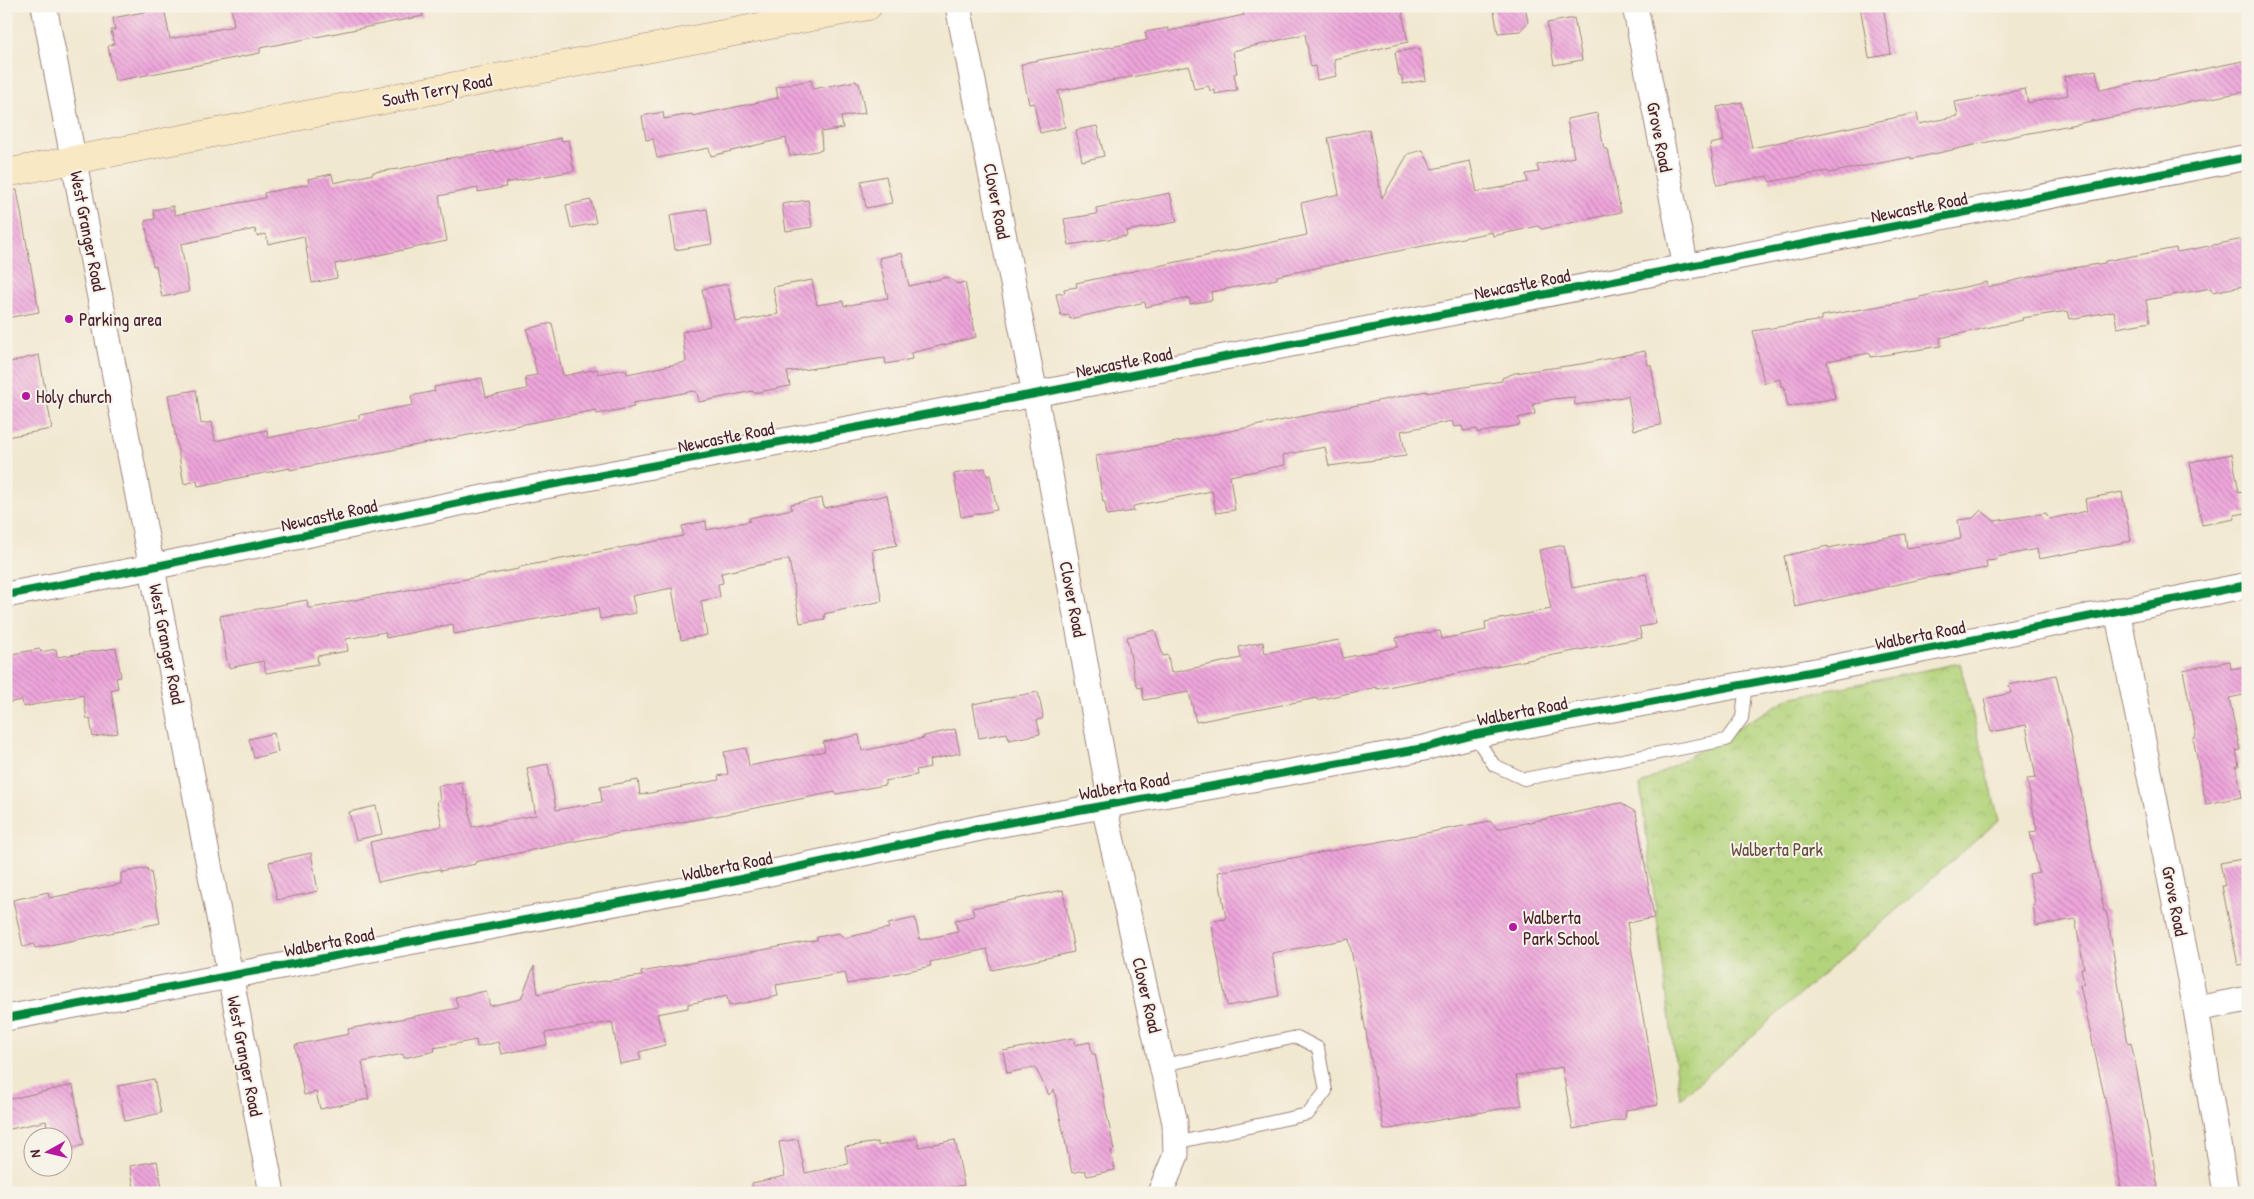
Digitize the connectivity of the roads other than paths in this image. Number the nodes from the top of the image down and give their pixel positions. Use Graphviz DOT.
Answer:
graph roads {
  1 [pos="44,6"];
  2 [pos="868,6"];
  3 [pos="958,6"];
  4 [pos="1635,6"];
  5 [pos="2248,157"];
  6 [pos="74,160"];
  7 [pos="6,173"];
  8 [pos="1686,268"];
  9 [pos="1035,394"];
  10 [pos="152,567"];
  11 [pos="2248,585"];
  12 [pos="6,595"];
  13 [pos="2117,610"];
  14 [pos="1746,684"];
  15 [pos="1474,735"];
  16 [pos="1112,803"];
  17 [pos="229,976"];
  18 [pos="2248,999"];
  19 [pos="2196,1009"];
  20 [pos="6,1018"];
  21 [pos="1164,1065"];
  22 [pos="1175,1143"];
  23 [pos="1161,1190"];
  24 [pos="272,1193"];
  25 [pos="2226,1193"];
  1 -- 6 [label="street, West Granger Road"];
  2 -- 6 [label="street, South Terry Road"];
  3 -- 9 [label="street, Clover Road"];
  4 -- 8 [label="street, Grove Road"];
  5 -- 8 [label="street, Newcastle Road"];
  6 -- 7 [label="street, South Terry Road"];
  6 -- 10 [label="street, West Granger Road"];
  8 -- 9 [label="street, Newcastle Road"];
  9 -- 10 [label="street, Newcastle Road"];
  9 -- 16 [label="street, Clover Road"];
  10 -- 12 [label="street, Newcastle Road"];
  10 -- 17 [label="street, West Granger Road"];
  11 -- 13 [label="street, Walberta Road"];
  13 -- 14 [label="street, Walberta Road"];
  13 -- 19 [label="street, Grove Road"];
  14 -- 15 [label="street, Walberta Road"];
  14 -- 15 [label="lane"];
  15 -- 16 [label="street, Walberta Road"];
  16 -- 17 [label="street, Walberta Road"];
  16 -- 21 [label="street, Clover Road"];
  17 -- 20 [label="street, Walberta Road"];
  17 -- 24 [label="street, West Granger Road"];
  18 -- 19 [label="street"];
  19 -- 25 [label="street, Grove Road"];
  21 -- 22 [label="street, Clover Road"];
  21 -- 22 [label="lane"];
  22 -- 23 [label="street, Clover Road"];
}
